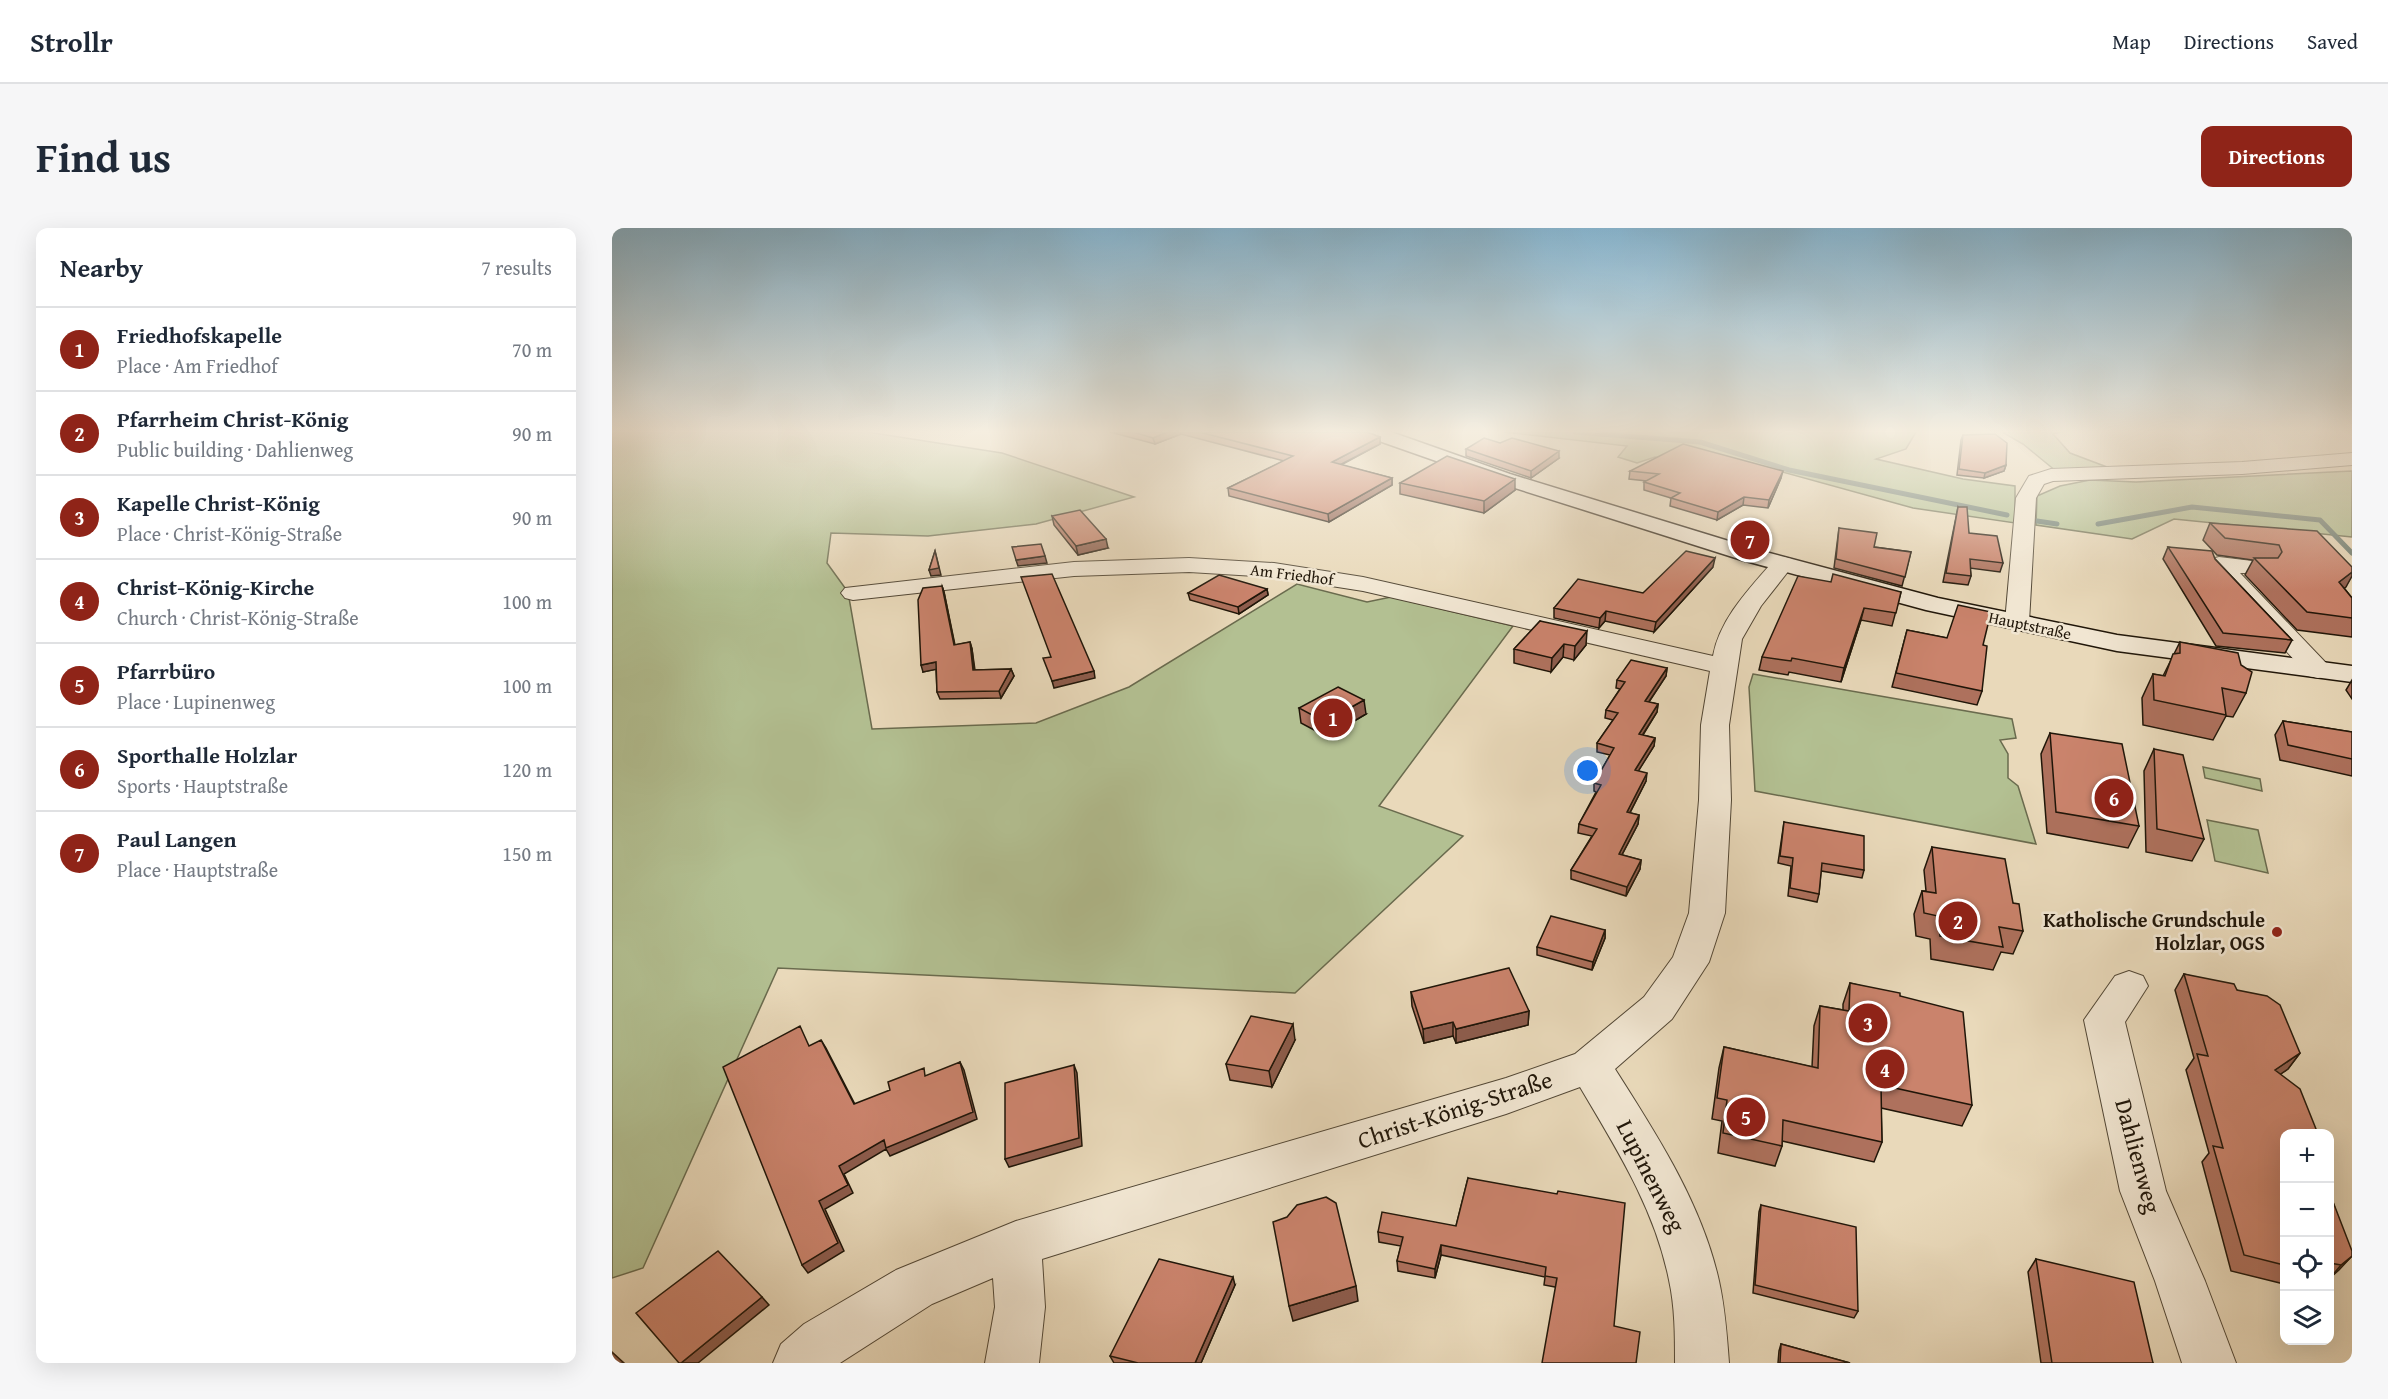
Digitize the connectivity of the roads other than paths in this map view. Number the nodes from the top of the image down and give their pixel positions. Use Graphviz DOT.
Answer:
graph roads {
  1 [pos="1526,485"];
  2 [pos="2033,485"];
  3 [pos="1783,564"];
  4 [pos="2261,567"];
  5 [pos="853,592"];
  6 [pos="2017,622"];
  7 [pos="1723,666"];
  8 [pos="2318,670"];
  9 [pos="2352,674"];
  10 [pos="2129,986"];
  11 [pos="1590,1066"];
  12 [pos="1016,1244"];
  13 [pos="800,1363"];
  14 [pos="1012,1363"];
  15 [pos="1702,1363"];
  16 [pos="2209,1363"];
  1 -- 3 [label="main road, Hauptstraße"];
  2 -- 6 [label="street"];
  3 -- 6 [label="main road, Hauptstraße"];
  3 -- 7 [label="street, Christ-König-Straße"];
  4 -- 8 [label="street"];
  5 -- 7 [label="street, Am Friedhof"];
  6 -- 8 [label="main road, Hauptstraße"];
  7 -- 11 [label="street, Christ-König-Straße"];
  8 -- 9 [label="main road, Hauptstraße"];
  10 -- 16 [label="street, Dahlienweg"];
  11 -- 12 [label="street, Christ-König-Straße"];
  11 -- 15 [label="street, Lupinenweg"];
  12 -- 13 [label="street, Christ-König-Straße"];
  12 -- 14 [label="street"];
}
